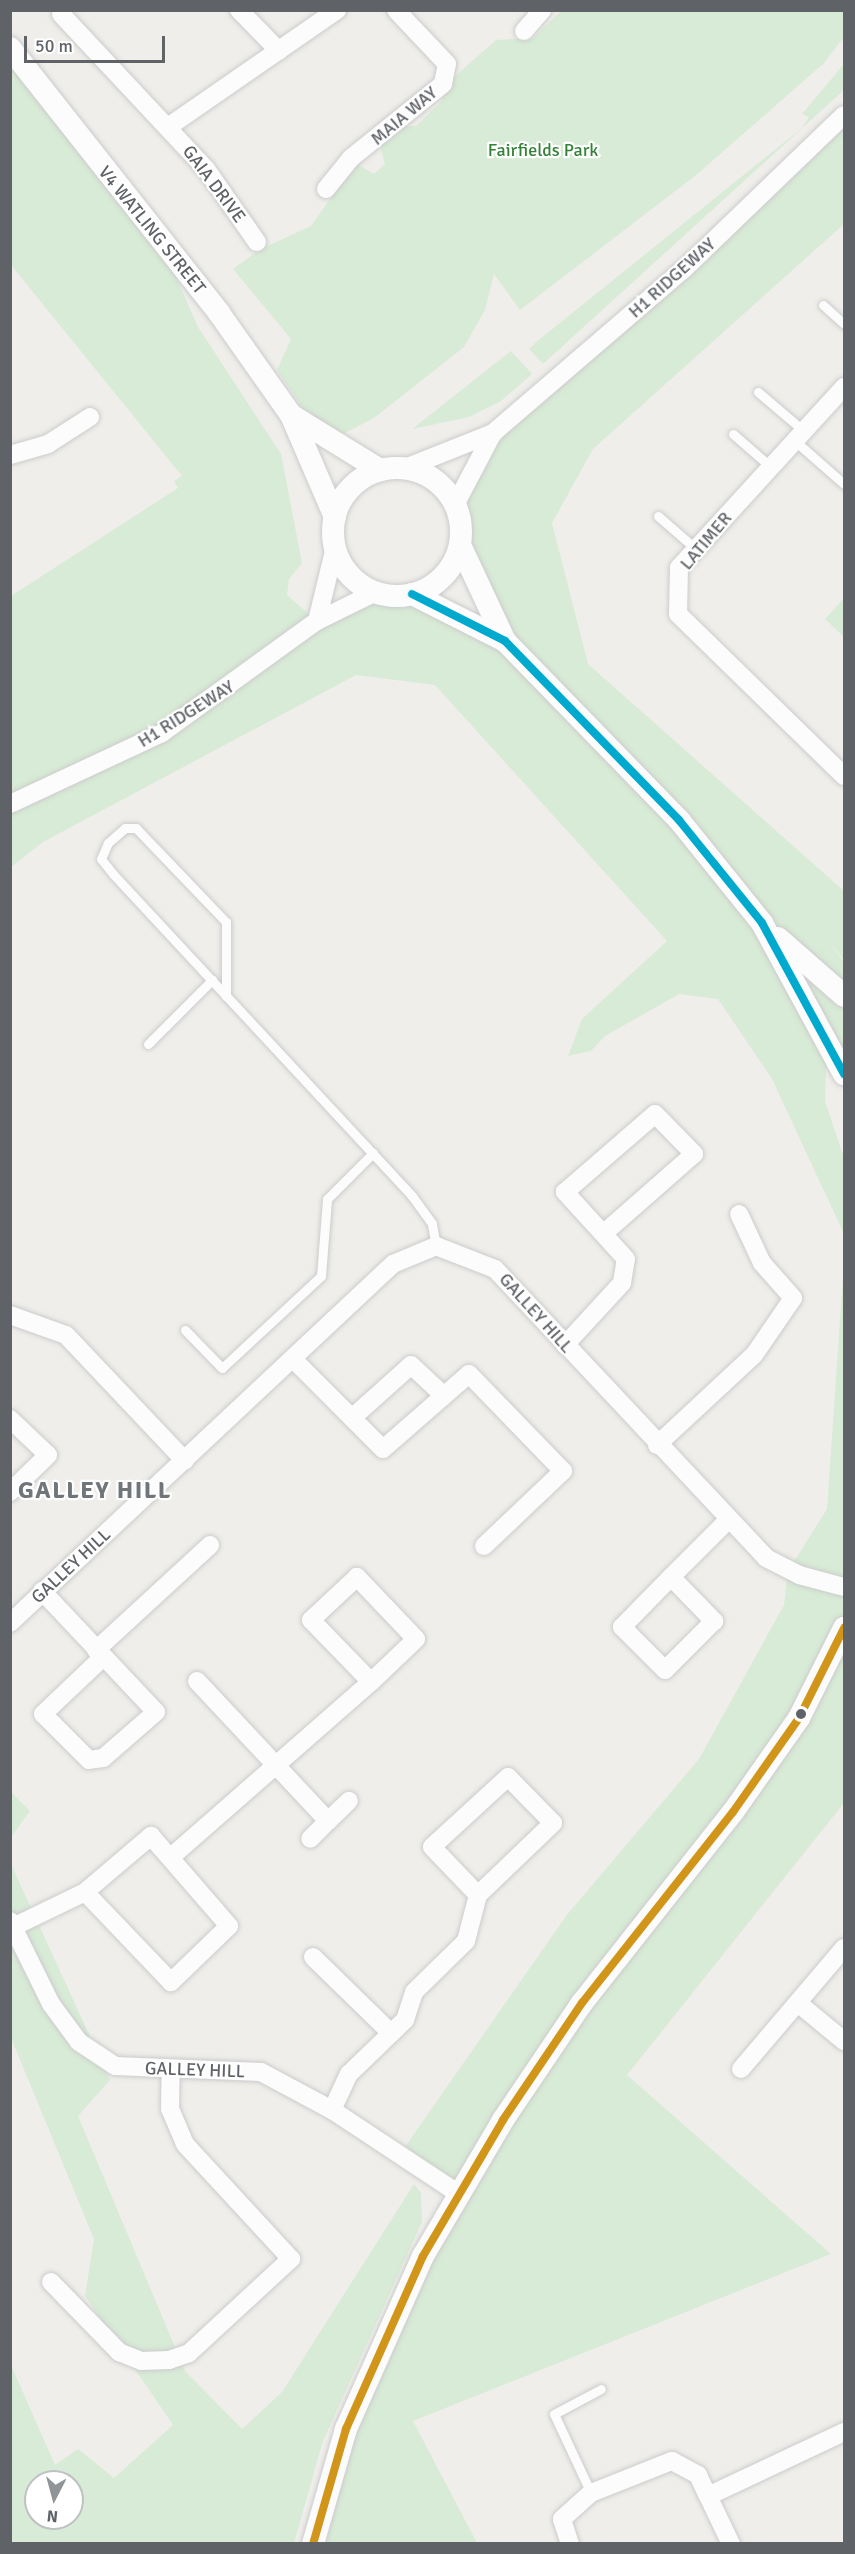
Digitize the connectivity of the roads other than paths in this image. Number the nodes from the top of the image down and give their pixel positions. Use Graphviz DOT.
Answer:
graph roads {
  1 [pos="239,10"];
  2 [pos="337,10"];
  3 [pos="396,10"];
  4 [pos="542,10"];
  5 [pos="61,14"];
  6 [pos="524,31"];
  7 [pos="10,48"];
  8 [pos="279,51"];
  9 [pos="844,115"];
  10 [pos="168,128"];
  11 [pos="326,189"];
  12 [pos="257,242"];
  13 [pos="823,305"];
  14 [pos="844,324"];
  15 [pos="844,387"];
  16 [pos="758,392"];
  17 [pos="291,415"];
  18 [pos="90,417"];
  19 [pos="493,433"];
  20 [pos="733,434"];
  21 [pos="800,436"];
  22 [pos="10,455"];
  23 [pos="405,468"];
  24 [pos="771,468"];
  25 [pos="380,470"];
  26 [pos="844,484"];
  27 [pos="455,505"];
  28 [pos="658,516"];
  29 [pos="335,517"];
  30 [pos="460,545"];
  31 [pos="335,547"];
  32 [pos="696,549"];
  33 [pos="376,592"];
  34 [pos="412,594"];
  35 [pos="317,621"];
  36 [pos="506,641"];
  37 [pos="844,776"];
  38 [pos="10,804"];
  39 [pos="762,923"];
  40 [pos="212,980"];
  41 [pos="839,992"];
  42 [pos="226,996"];
  43 [pos="148,1044"];
  44 [pos="844,1074"];
  45 [pos="373,1154"];
  46 [pos="739,1214"];
  47 [pos="604,1233"];
  48 [pos="436,1246"];
  49 [pos="10,1315"];
  50 [pos="185,1330"];
  51 [pos="565,1345"];
  52 [pos="293,1359"];
  53 [pos="441,1393"];
  54 [pos="10,1419"];
  55 [pos="352,1419"];
  56 [pos="657,1445"];
  57 [pos="185,1461"];
  58 [pos="10,1492"];
  59 [pos="729,1519"];
  60 [pos="210,1545"];
  61 [pos="484,1546"];
  62 [pos="671,1578"];
  63 [pos="844,1587"];
  64 [pos="42,1591"];
  65 [pos="10,1623"];
  66 [pos="844,1628"];
  67 [pos="100,1654"];
  68 [pos="196,1681"];
  69 [pos="371,1682"];
  70 [pos="272,1766"];
  71 [pos="349,1801"];
  72 [pos="328,1821"];
  73 [pos="310,1839"];
  74 [pos="171,1857"];
  75 [pos="85,1893"];
  76 [pos="478,1895"];
  77 [pos="12,1924"];
  78 [pos="844,1948"];
  79 [pos="313,1957"];
  80 [pos="798,2003"];
  81 [pos="391,2033"];
  82 [pos="844,2041"];
  83 [pos="741,2069"];
  84 [pos="171,2070"];
  85 [pos="332,2110"];
  86 [pos="459,2194"];
  87 [pos="51,2282"];
  88 [pos="601,2389"];
  89 [pos="844,2432"];
  90 [pos="591,2493"];
  91 [pos="708,2496"];
  92 [pos="313,2544"];
  93 [pos="570,2544"];
  94 [pos="731,2544"];
  1 -- 8 [label="street"];
  2 -- 8 [label="street, GAIA DRIVE"];
  3 -- 11 [label="street, MAIA WAY"];
  4 -- 6 [label="street"];
  5 -- 10 [label="street, GAIA DRIVE"];
  7 -- 17 [label="street, V4 WATLING STREET"];
  8 -- 10 [label="street, GAIA DRIVE"];
  9 -- 19 [label="street, H1 RIDGEWAY"];
  10 -- 12 [label="street, GAIA DRIVE"];
  13 -- 14 [label="lane"];
  15 -- 21 [label="street, LATIMER"];
  16 -- 21 [label="lane"];
  17 -- 25 [label="street, V4 WATLING STREET"];
  17 -- 29 [label="street, V4 WATLING STREET"];
  18 -- 22 [label="street"];
  19 -- 23 [label="street, H1 RIDGEWAY"];
  19 -- 27 [label="street, H1 RIDGEWAY"];
  20 -- 24 [label="lane"];
  21 -- 24 [label="street, LATIMER"];
  21 -- 26 [label="lane"];
  23 -- 25 [label="street"];
  23 -- 27 [label="street"];
  24 -- 32 [label="street, LATIMER"];
  25 -- 29 [label="street"];
  27 -- 30 [label="street"];
  28 -- 32 [label="lane"];
  29 -- 31 [label="street"];
  30 -- 34 [label="street"];
  30 -- 36 [label="street"];
  31 -- 33 [label="street"];
  31 -- 35 [label="street"];
  32 -- 37 [label="street, LATIMER"];
  33 -- 34 [label="street"];
  33 -- 35 [label="street, H1 RIDGEWAY"];
  34 -- 36 [label="street"];
  35 -- 38 [label="street, H1 RIDGEWAY"];
  36 -- 39 [label="street"];
  39 -- 41 [label="street"];
  39 -- 44 [label="street"];
  40 -- 42 [label="lane"];
  40 -- 42 [label="lane"];
  40 -- 43 [label="lane"];
  42 -- 45 [label="lane"];
  45 -- 48 [label="lane"];
  45 -- 50 [label="lane"];
  46 -- 56 [label="street"];
  47 -- 47 [label="street"];
  47 -- 51 [label="street"];
  48 -- 51 [label="street, GALLEY HILL"];
  48 -- 52 [label="street, GALLEY HILL"];
  49 -- 57 [label="street"];
  51 -- 56 [label="street, GALLEY HILL"];
  52 -- 55 [label="street"];
  52 -- 57 [label="street, GALLEY HILL"];
  53 -- 55 [label="street"];
  53 -- 55 [label="street"];
  53 -- 61 [label="street"];
  54 -- 58 [label="street"];
  56 -- 59 [label="street, GALLEY HILL"];
  57 -- 64 [label="street, GALLEY HILL"];
  59 -- 62 [label="street"];
  59 -- 63 [label="street, GALLEY HILL"];
  60 -- 67 [label="street"];
  62 -- 62 [label="street"];
  64 -- 65 [label="street, GALLEY HILL"];
  64 -- 67 [label="street"];
  66 -- 86 [label="street"];
  67 -- 67 [label="street"];
  68 -- 70 [label="street"];
  69 -- 69 [label="street"];
  69 -- 70 [label="street"];
  70 -- 72 [label="street"];
  70 -- 74 [label="street"];
  71 -- 72 [label="street"];
  72 -- 73 [label="street"];
  74 -- 75 [label="street"];
  74 -- 75 [label="street"];
  75 -- 77 [label="street"];
  76 -- 76 [label="street"];
  76 -- 81 [label="street"];
  77 -- 84 [label="street, GALLEY HILL"];
  78 -- 80 [label="street"];
  79 -- 81 [label="street"];
  80 -- 82 [label="street"];
  80 -- 83 [label="street"];
  81 -- 85 [label="street"];
  84 -- 85 [label="street, GALLEY HILL"];
  84 -- 87 [label="street"];
  85 -- 86 [label="street, GALLEY HILL"];
  86 -- 92 [label="street"];
  88 -- 90 [label="lane"];
  89 -- 91 [label="street"];
  90 -- 91 [label="street"];
  90 -- 93 [label="street"];
  91 -- 94 [label="street"];
}
